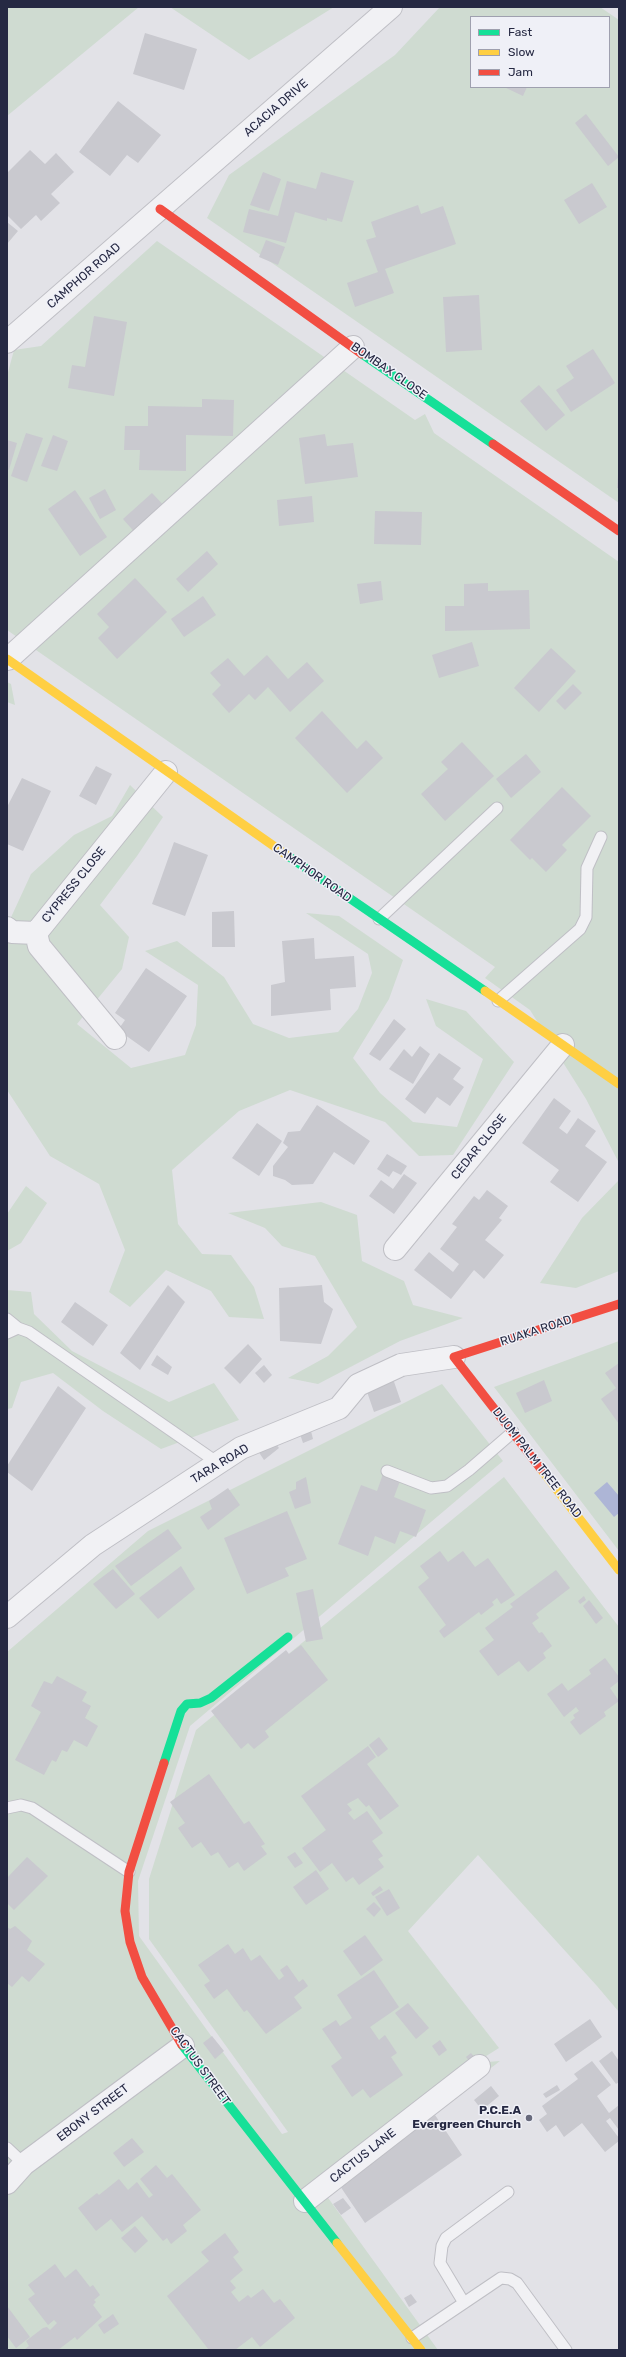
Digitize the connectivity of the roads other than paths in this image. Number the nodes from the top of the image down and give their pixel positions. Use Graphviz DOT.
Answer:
graph roads {
  1 [pos="391,7"];
  2 [pos="160,210"];
  3 [pos="7,342"];
  4 [pos="353,347"];
  5 [pos="619,531"];
  6 [pos="7,659"];
  7 [pos="166,772"];
  8 [pos="497,808"];
  9 [pos="601,837"];
  10 [pos="379,919"];
  11 [pos="7,928"];
  12 [pos="36,933"];
  13 [pos="498,1001"];
  14 [pos="115,1038"];
  15 [pos="563,1045"];
  16 [pos="619,1084"];
  17 [pos="395,1249"];
  18 [pos="619,1304"];
  19 [pos="7,1320"];
  20 [pos="18,1328"];
  21 [pos="7,1333"];
  22 [pos="454,1357"];
  23 [pos="513,1432"];
  24 [pos="218,1463"];
  25 [pos="386,1471"];
  26 [pos="618,1566"];
  27 [pos="7,1617"];
  28 [pos="288,1637"];
  29 [pos="7,1808"];
  30 [pos="129,1872"];
  31 [pos="183,2046"];
  32 [pos="479,2066"];
  33 [pos="7,2148"];
  34 [pos="24,2164"];
  35 [pos="7,2183"];
  36 [pos="508,2192"];
  37 [pos="305,2201"];
  38 [pos="464,2303"];
  39 [pos="412,2338"];
  40 [pos="421,2350"];
  41 [pos="566,2350"];
  1 -- 2 [label="street, ACACIA DRIVE"];
  2 -- 3 [label="street, CAMPHOR ROAD"];
  2 -- 4 [label="street, BOMBAX CLOSE"];
  4 -- 5 [label="street, BOMBAX CLOSE"];
  4 -- 6 [label="street"];
  6 -- 7 [label="street, CAMPHOR ROAD"];
  7 -- 10 [label="street, CAMPHOR ROAD"];
  7 -- 12 [label="street, CYPRESS CLOSE"];
  8 -- 10 [label="lane"];
  9 -- 13 [label="lane"];
  10 -- 13 [label="street, CAMPHOR ROAD"];
  11 -- 12 [label="street"];
  12 -- 14 [label="street, CYPRESS CLOSE"];
  13 -- 15 [label="street, CAMPHOR ROAD"];
  15 -- 16 [label="street, CAMPHOR ROAD"];
  15 -- 17 [label="street, CEDAR CLOSE"];
  18 -- 22 [label="street, RUAKA ROAD"];
  19 -- 20 [label="lane"];
  20 -- 21 [label="lane"];
  20 -- 24 [label="lane"];
  22 -- 23 [label="street, DUOM PALM TREE ROAD"];
  22 -- 24 [label="street, TARA ROAD"];
  23 -- 25 [label="lane"];
  23 -- 26 [label="street, DUOM PALM TREE ROAD"];
  24 -- 27 [label="street, TARA ROAD"];
  28 -- 30 [label="street, CACTUS STREET"];
  29 -- 30 [label="lane"];
  30 -- 31 [label="street, CACTUS STREET"];
  31 -- 34 [label="street, EBONY STREET"];
  31 -- 37 [label="street, CACTUS STREET"];
  32 -- 37 [label="street, CACTUS LANE"];
  33 -- 34 [label="lane"];
  34 -- 35 [label="street, EBONY STREET"];
  36 -- 38 [label="lane"];
  37 -- 39 [label="street, CACTUS STREET"];
  38 -- 39 [label="lane"];
  38 -- 41 [label="lane"];
  39 -- 40 [label="street, CACTUS STREET"];
}
